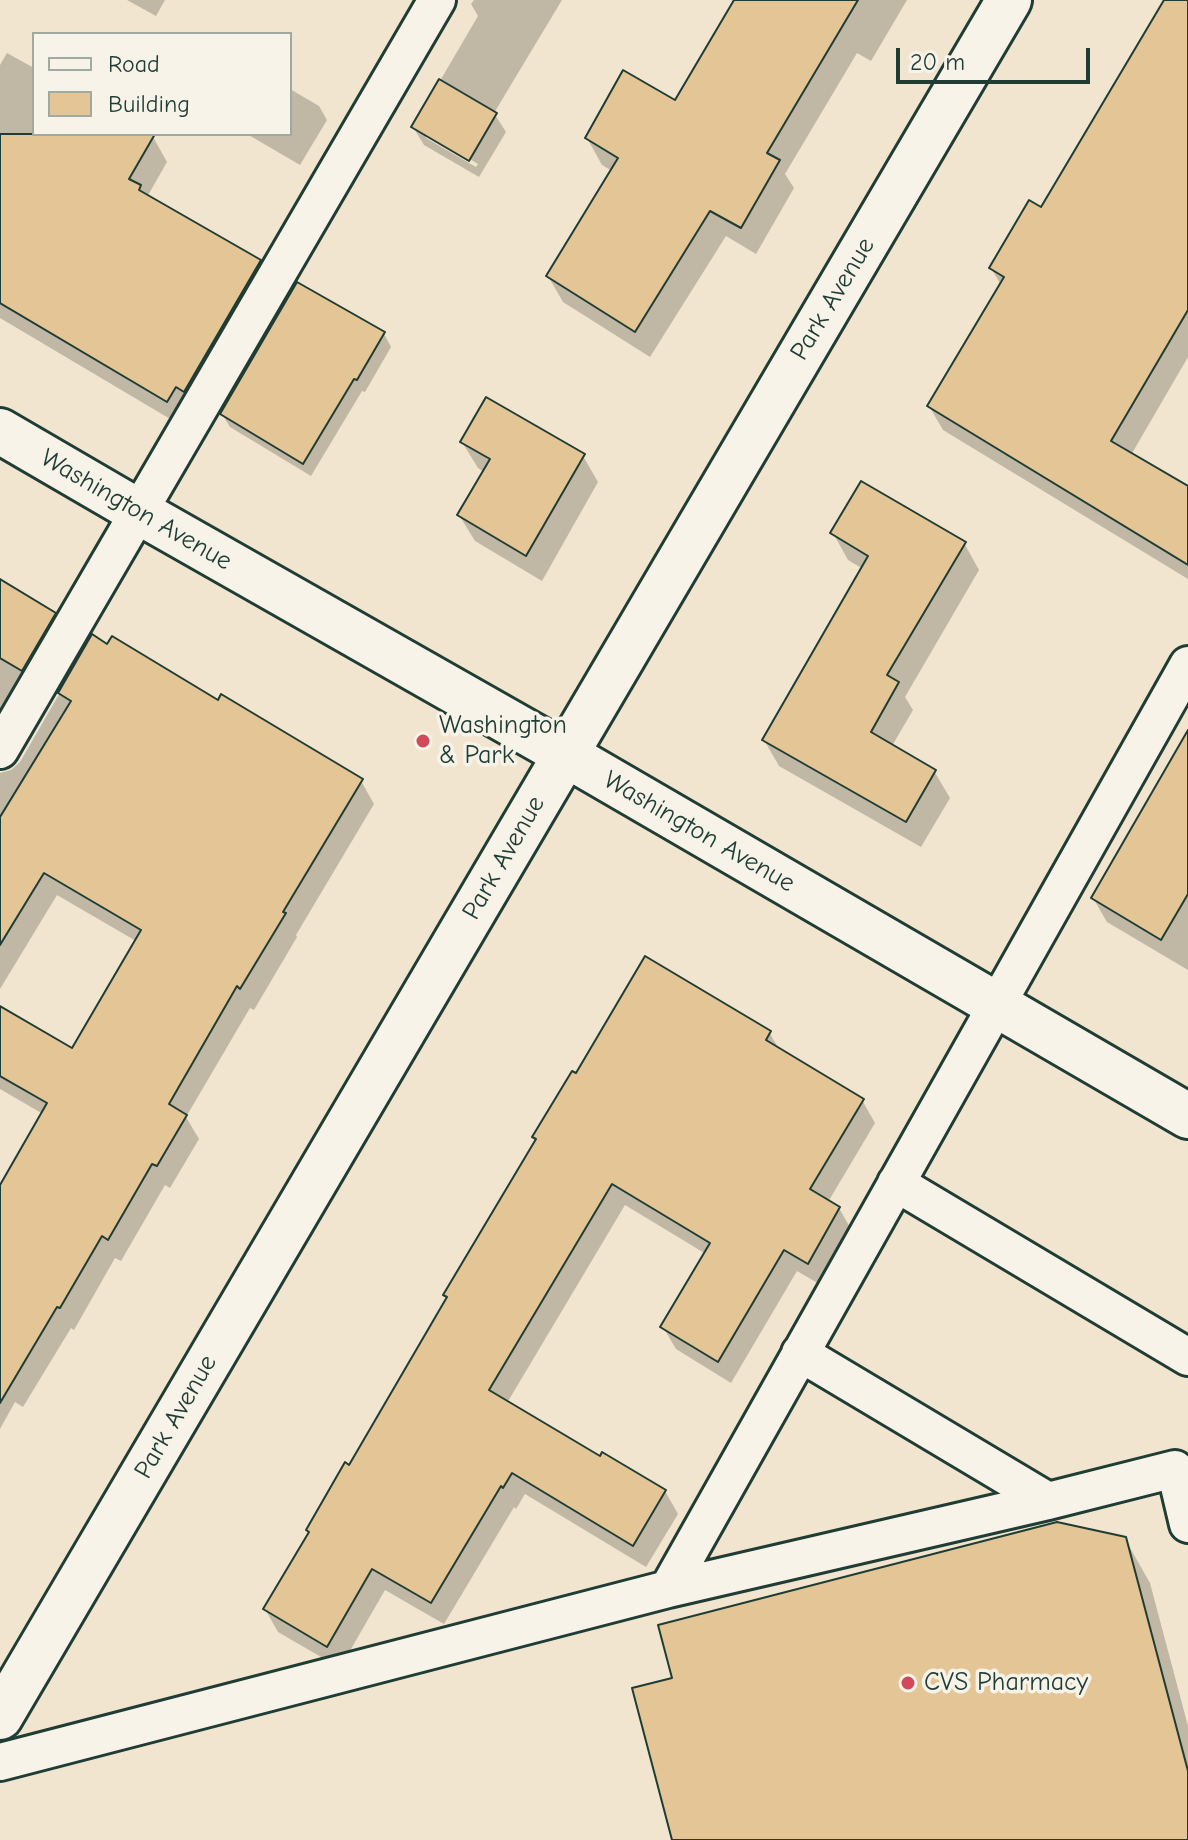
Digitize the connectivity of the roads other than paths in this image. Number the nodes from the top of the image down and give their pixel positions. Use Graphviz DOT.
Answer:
graph roads {
  1 [pos="437,0"];
  2 [pos="1009,0"];
  3 [pos="0,431"];
  4 [pos="139,512"];
  5 [pos="1188,665"];
  6 [pos="0,750"];
  7 [pos="565,754"];
  8 [pos="996,1005"];
  9 [pos="1188,1116"];
  10 [pos="896,1183"];
  11 [pos="800,1353"];
  12 [pos="1188,1357"];
  13 [pos="1048,1501"];
  14 [pos="1188,1524"];
  15 [pos="668,1589"];
  16 [pos="0,1717"];
  17 [pos="0,1762"];
  1 -- 4 [label="lane"];
  2 -- 7 [label="street, Park Avenue"];
  3 -- 4 [label="street, Washington Avenue"];
  4 -- 6 [label="lane"];
  4 -- 7 [label="street, Washington Avenue"];
  5 -- 8 [label="lane"];
  7 -- 8 [label="street, Washington Avenue"];
  7 -- 16 [label="street, Park Avenue"];
  8 -- 9 [label="street, Washington Avenue"];
  8 -- 10 [label="lane"];
  10 -- 11 [label="lane"];
  10 -- 12 [label="lane"];
  11 -- 13 [label="lane"];
  11 -- 15 [label="lane"];
  13 -- 14 [label="lane"];
  13 -- 15 [label="lane"];
  15 -- 17 [label="lane"];
}
